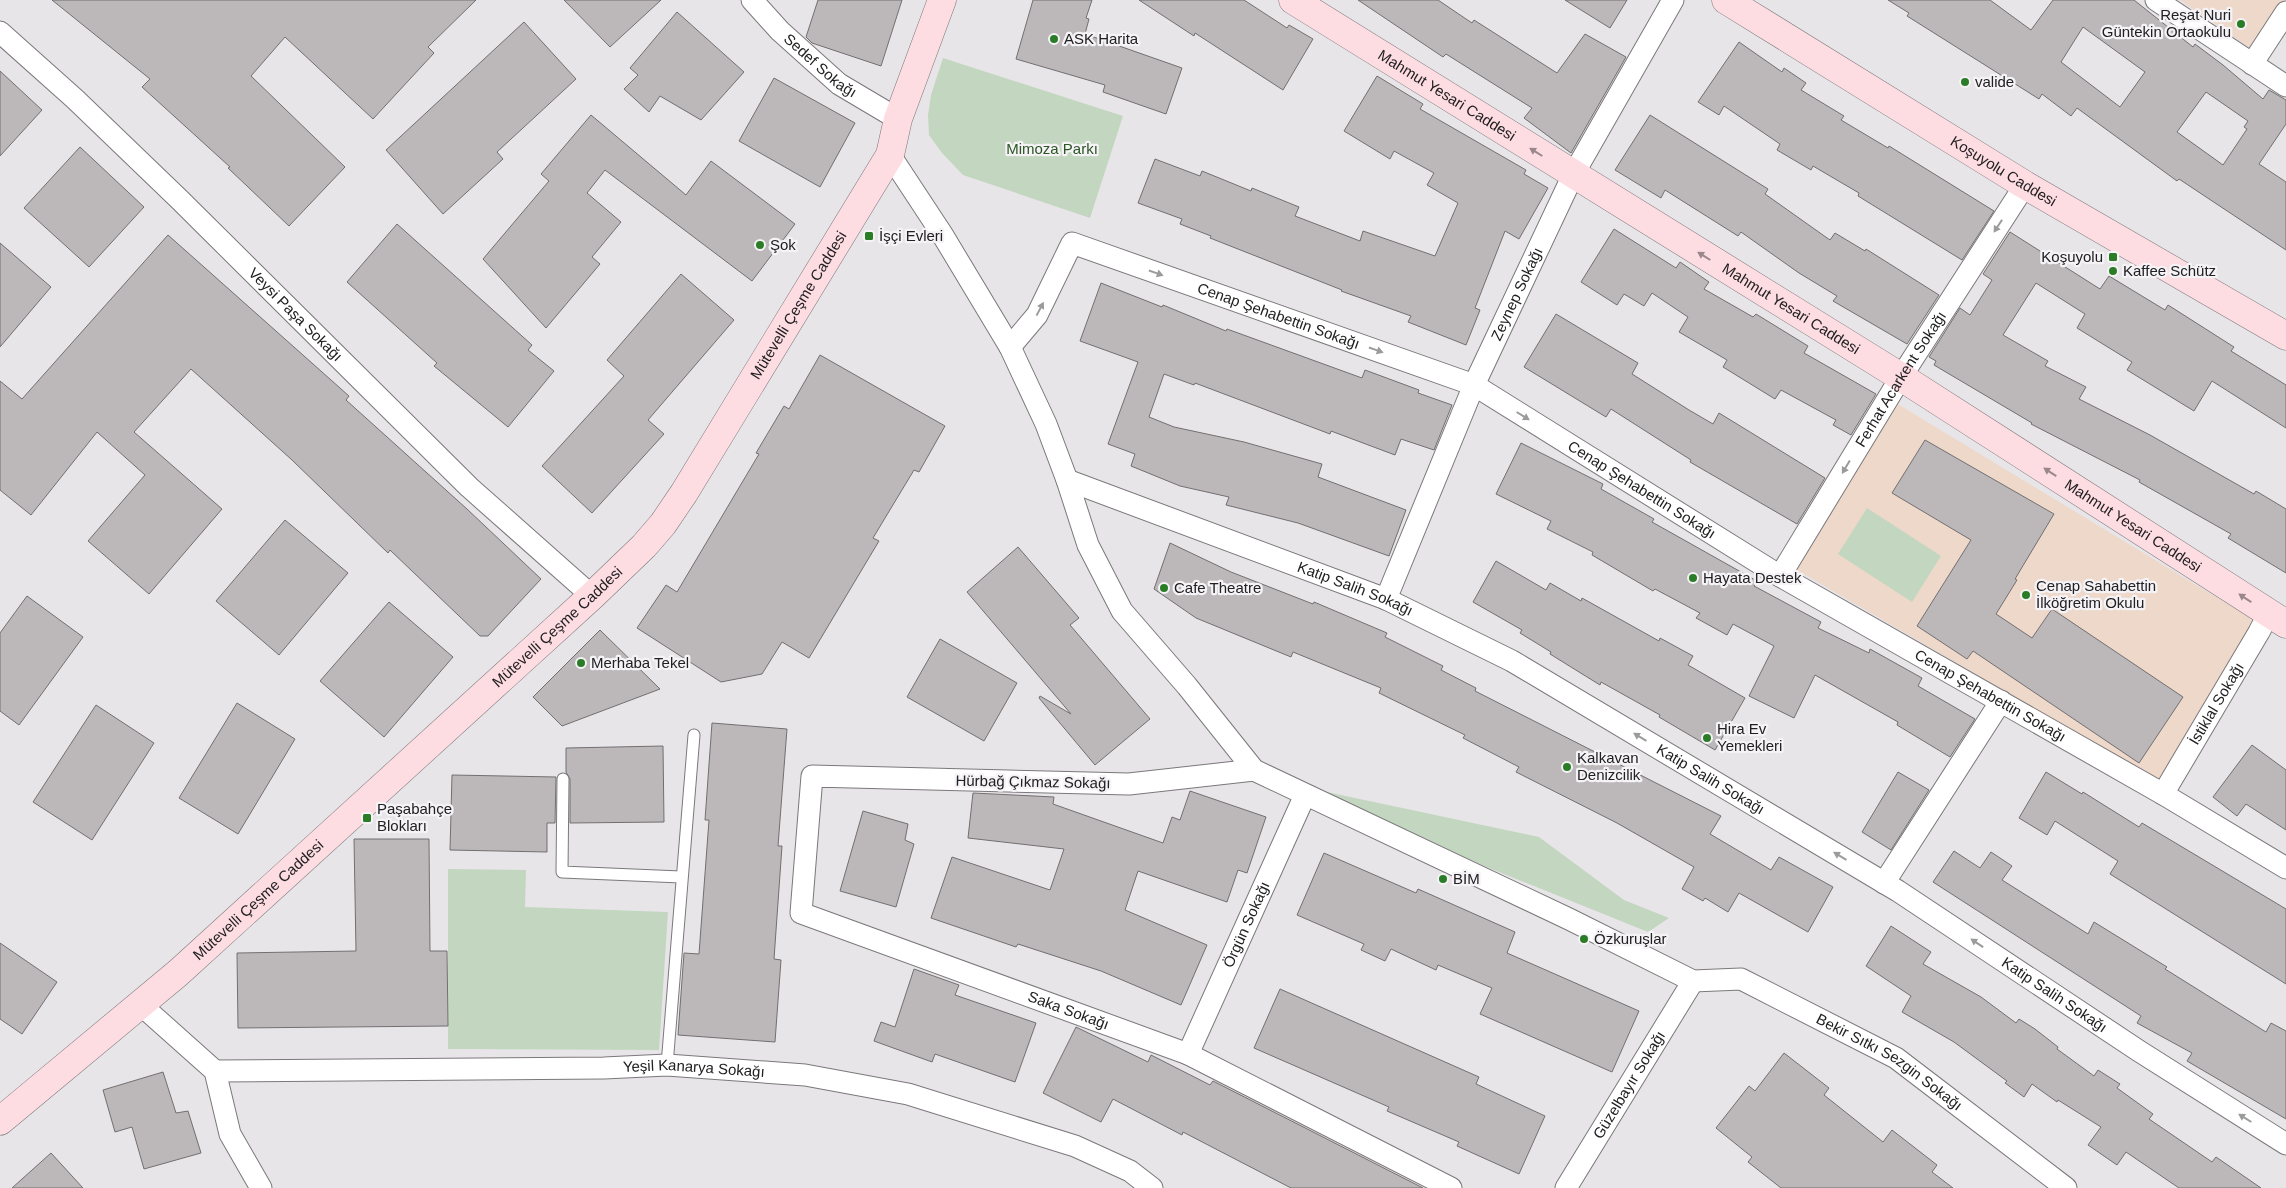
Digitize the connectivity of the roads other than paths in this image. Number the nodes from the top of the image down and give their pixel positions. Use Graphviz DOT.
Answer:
graph roads {
  1 [pos="752,0"];
  2 [pos="942,0"];
  3 [pos="1293,0"];
  4 [pos="1673,0"];
  5 [pos="1726,0"];
  6 [pos="2156,0"];
  7 [pos="2286,12"];
  8 [pos="0,32"];
  9 [pos="2252,64"];
  10 [pos="2286,86"];
  11 [pos="898,118"];
  12 [pos="890,155"];
  13 [pos="1573,175"];
  14 [pos="2025,185"];
  15 [pos="2286,336"];
  16 [pos="1010,347"];
  17 [pos="1901,377"];
  18 [pos="1474,385"];
  19 [pos="1067,480"];
  20 [pos="1780,576"];
  21 [pos="592,596"];
  22 [pos="1386,599"];
  23 [pos="2277,619"];
  24 [pos="2001,701"];
  25 [pos="694,735"];
  26 [pos="1254,770"];
  27 [pos="812,776"];
  28 [pos="563,779"];
  29 [pos="2163,794"];
  30 [pos="1305,796"];
  31 [pos="2286,868"];
  32 [pos="681,877"];
  33 [pos="1884,883"];
  34 [pos="1693,981"];
  35 [pos="141,1004"];
  36 [pos="1188,1054"];
  37 [pos="667,1065"];
  38 [pos="215,1071"];
  39 [pos="0,1121"];
  40 [pos="2286,1144"];
  41 [pos="261,1188"];
  42 [pos="1152,1188"];
  43 [pos="1451,1188"];
  44 [pos="1566,1188"];
  45 [pos="2066,1188"];
  1 -- 11 [label="street, Sedef Sokağı"];
  2 -- 11 [label="street, Mütevelli Çeşme Caddesi"];
  13 -- 3 [label="street, Mahmut Yesari Caddesi, one-way"];
  4 -- 13 [label="street, Zeynep Sokağı"];
  5 -- 14 [label="street, Koşuyolu Caddesi"];
  6 -- 9 [label="street"];
  7 -- 9 [label="street"];
  8 -- 21 [label="street, Veysi Paşa Sokağı"];
  9 -- 10 [label="street"];
  11 -- 12 [label="street, Mütevelli Çeşme Caddesi"];
  12 -- 16 [label="street"];
  12 -- 21 [label="street, Mütevelli Çeşme Caddesi"];
  17 -- 13 [label="street, Mahmut Yesari Caddesi, one-way"];
  13 -- 18 [label="street, Zeynep Sokağı"];
  14 -- 15 [label="street, Koşuyolu Caddesi"];
  14 -- 17 [label="street, Ferhat Acarkent Sokağı, one-way"];
  16 -- 18 [label="street, Cenap Şehabettin Sokağı, one-way"];
  16 -- 19 [label="street"];
  17 -- 20 [label="street, Ferhat Acarkent Sokağı, one-way"];
  23 -- 17 [label="street, Mahmut Yesari Caddesi, one-way"];
  18 -- 20 [label="street, Cenap Şehabettin Sokağı, one-way"];
  18 -- 22 [label="street, Zeynep Sokağı"];
  19 -- 22 [label="street, Katip Salih Sokağı"];
  19 -- 26 [label="street"];
  20 -- 24 [label="street, Cenap Şehabettin Sokağı"];
  21 -- 35 [label="street, Mütevelli Çeşme Caddesi"];
  33 -- 22 [label="street, Katip Salih Sokağı, one-way"];
  23 -- 29 [label="street, İstiklal Sokağı"];
  24 -- 29 [label="street, Cenap Şehabettin Sokağı"];
  24 -- 33 [label="street"];
  25 -- 32 [label="lane"];
  26 -- 27 [label="street, Hürbağ Çıkmaz Sokağı"];
  26 -- 30 [label="street"];
  27 -- 36 [label="street, Saka Sokağı"];
  28 -- 32 [label="lane"];
  29 -- 31 [label="street, Cenap Şehabettin Sokağı"];
  30 -- 34 [label="street"];
  30 -- 36 [label="street, Örgün Sokağı"];
  32 -- 37 [label="lane"];
  40 -- 33 [label="street, Katip Salih Sokağı, one-way"];
  34 -- 44 [label="street, Güzelbayır Sokağı"];
  34 -- 45 [label="street, Bekir Sıtkı Sezgin Sokağı"];
  35 -- 38 [label="street"];
  35 -- 39 [label="street, Mütevelli Çeşme Caddesi"];
  36 -- 43 [label="street, Saka Sokağı"];
  37 -- 38 [label="street, Yeşil Kanarya Sokağı"];
  37 -- 42 [label="street, Yeşil Kanarya Sokağı"];
  38 -- 41 [label="street"];
}
